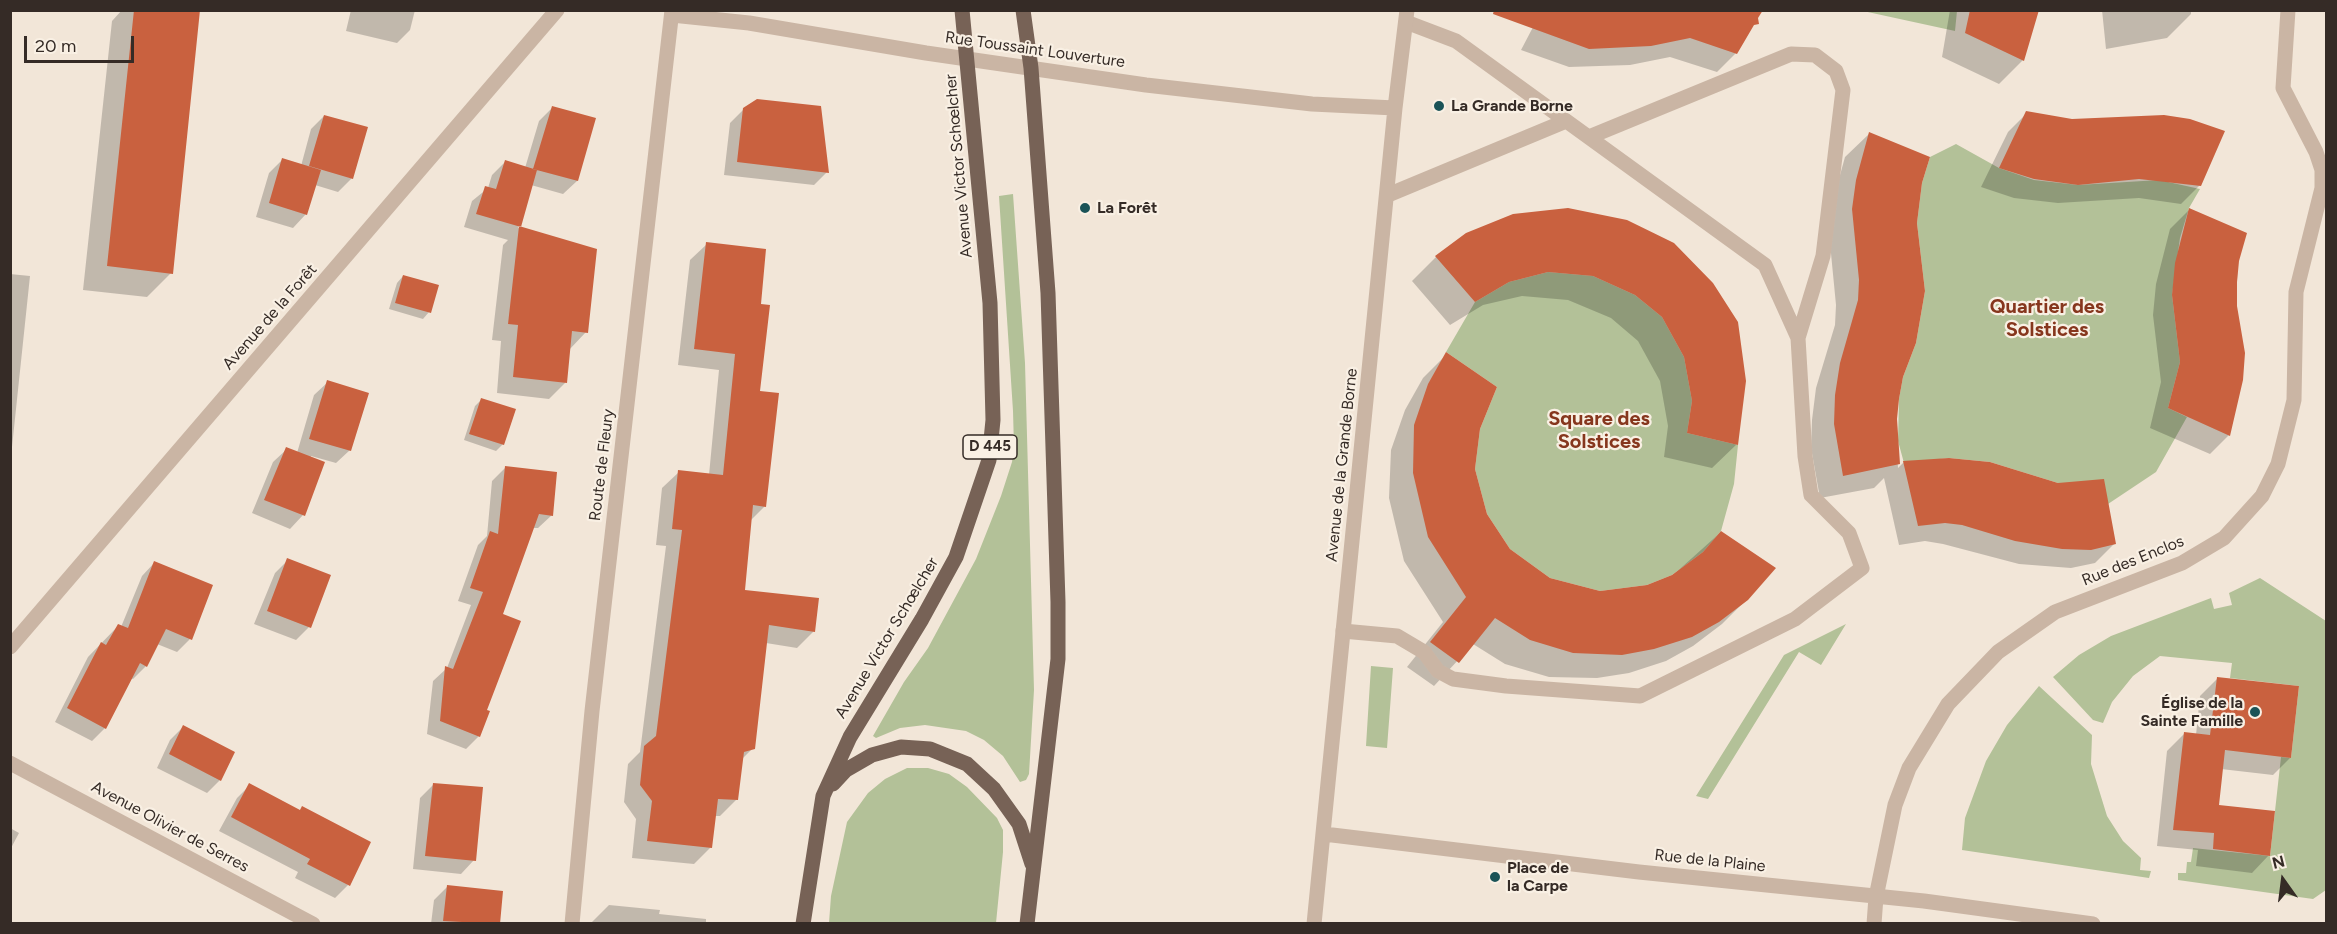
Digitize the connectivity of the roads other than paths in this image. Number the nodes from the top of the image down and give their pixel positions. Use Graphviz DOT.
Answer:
graph roads {
  1 [pos="557,10"];
  2 [pos="962,10"];
  3 [pos="1023,10"];
  4 [pos="2288,10"];
  5 [pos="672,13"];
  6 [pos="1407,16"];
  7 [pos="967,59"];
  8 [pos="1031,68"];
  9 [pos="1395,108"];
  10 [pos="1566,121"];
  11 [pos="1589,137"];
  12 [pos="1388,195"];
  13 [pos="1798,338"];
  14 [pos="1344,631"];
  15 [pos="10,647"];
  16 [pos="10,763"];
  17 [pos="823,796"];
  18 [pos="1324,834"];
  19 [pos="1034,870"];
  20 [pos="1876,897"];
  21 [pos="313,924"];
  22 [pos="572,924"];
  23 [pos="803,924"];
  24 [pos="1027,924"];
  25 [pos="1314,924"];
  26 [pos="1874,924"];
  27 [pos="2093,924"];
  1 -- 15 [label="street, Avenue de la Forêt"];
  2 -- 7 [label="main road, Avenue Victor Schœlcher / D 445"];
  3 -- 8 [label="main road"];
  4 -- 20 [label="street, Rue des Enclos"];
  5 -- 7 [label="street, Rue Toussaint Louverture"];
  5 -- 22 [label="street, Route de Fleury"];
  6 -- 9 [label="street, Avenue de la Grande Borne"];
  6 -- 10 [label="street"];
  7 -- 8 [label="street, Rue Toussaint Louverture"];
  7 -- 17 [label="main road, Avenue Victor Schœlcher / D 445"];
  8 -- 9 [label="street, Rue Toussaint Louverture"];
  8 -- 19 [label="main road"];
  9 -- 12 [label="street, Avenue de la Grande Borne"];
  10 -- 11 [label="street"];
  10 -- 12 [label="street"];
  11 -- 13 [label="street"];
  11 -- 13 [label="street"];
  12 -- 14 [label="street, Avenue de la Grande Borne"];
  13 -- 14 [label="street"];
  14 -- 18 [label="street, Avenue de la Grande Borne"];
  16 -- 21 [label="street, Avenue Olivier de Serres"];
  17 -- 19 [label="main road"];
  17 -- 23 [label="main road, Avenue Victor Schœlcher / D 445"];
  18 -- 20 [label="street, Rue de la Plaine"];
  18 -- 25 [label="street, Avenue de la Grande Borne"];
  19 -- 24 [label="main road"];
  20 -- 26 [label="street, Rue des Enclos"];
  20 -- 27 [label="street, Rue de la Plaine"];
}
